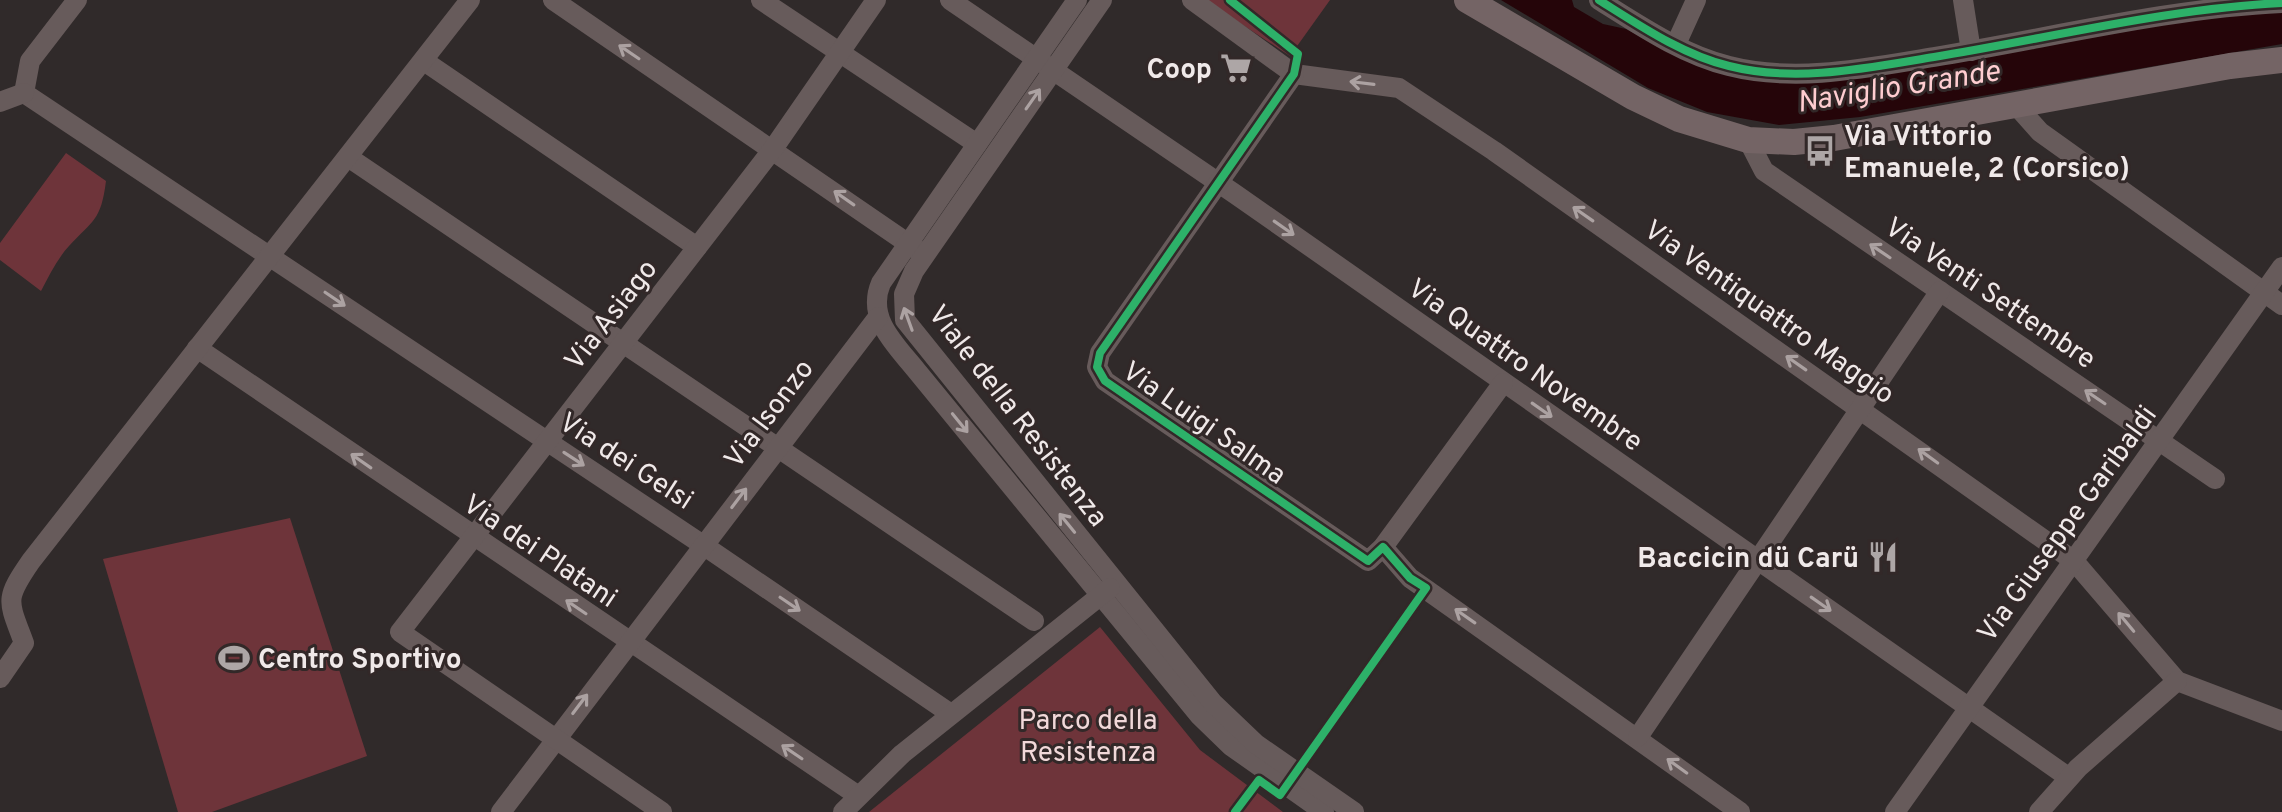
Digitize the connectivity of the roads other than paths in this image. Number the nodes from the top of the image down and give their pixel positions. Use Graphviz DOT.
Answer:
graph roads {
  1 [pos="77,0"];
  2 [pos="470,0"];
  3 [pos="553,0"];
  4 [pos="761,0"];
  5 [pos="876,0"];
  6 [pos="950,0"];
  7 [pos="1077,0"];
  8 [pos="1102,0"];
  9 [pos="1192,0"];
  10 [pos="1467,0"];
  11 [pos="1599,0"];
  12 [pos="1696,0"];
  13 [pos="1963,0"];
  14 [pos="2282,3"];
  15 [pos="2152,10"];
  16 [pos="1676,44"];
  17 [pos="1971,51"];
  18 [pos="839,53"];
  19 [pos="2282,60"];
  20 [pos="424,61"];
  21 [pos="1045,65"];
  22 [pos="1294,74"];
  23 [pos="24,93"];
  24 [pos="2051,99"];
  25 [pos="0,102"];
  26 [pos="2016,105"];
  27 [pos="2040,132"];
  28 [pos="1748,140"];
  29 [pos="977,144"];
  30 [pos="773,149"];
  31 [pos="348,157"];
  32 [pos="1220,184"];
  33 [pos="697,247"];
  34 [pos="916,249"];
  35 [pos="270,255"];
  36 [pos="2282,267"];
  37 [pos="1940,291"];
  38 [pos="2264,292"];
  39 [pos="2282,305"];
  40 [pos="878,317"];
  41 [pos="623,342"];
  42 [pos="197,348"];
  43 [pos="1503,383"];
  44 [pos="1860,408"];
  45 [pos="2160,440"];
  46 [pos="546,441"];
  47 [pos="779,446"];
  48 [pos="2215,479"];
  49 [pos="472,537"];
  50 [pos="703,545"];
  51 [pos="1383,547"];
  52 [pos="1757,560"];
  53 [pos="2074,561"];
  54 [pos="1109,589"];
  55 [pos="1034,621"];
  56 [pos="628,642"];
  57 [pos="0,678"];
  58 [pos="2177,681"];
  59 [pos="1969,708"];
  60 [pos="951,714"];
  61 [pos="2282,721"];
  62 [pos="1638,737"];
  63 [pos="554,738"];
  64 [pos="2068,777"];
  65 [pos="857,795"];
  66 [pos="501,812"];
  67 [pos="662,812"];
  68 [pos="843,812"];
  69 [pos="1324,812"];
  70 [pos="1354,812"];
  71 [pos="1740,812"];
  72 [pos="1895,812"];
  73 [pos="2039,812"];
  1 -- 23 [label="street"];
  2 -- 20 [label="street"];
  30 -- 3 [label="street, one-way"];
  4 -- 18 [label="street"];
  5 -- 18 [label="street, Via Asiago"];
  6 -- 21 [label="street, Via Quattro Novembre"];
  7 -- 21 [label="street, Viale della Resistenza"];
  8 -- 21 [label="street, Viale della Resistenza"];
  9 -- 22 [label="street, Via Ventiquattro Maggio"];
  10 -- 28 [label="main road"];
  11 -- 16 [label="street"];
  12 -- 16 [label="street"];
  13 -- 17 [label="street"];
  14 -- 15 [label="street"];
  15 -- 17 [label="street"];
  16 -- 17 [label="street"];
  18 -- 29 [label="street"];
  18 -- 30 [label="street, Via Asiago"];
  19 -- 24 [label="main road"];
  20 -- 31 [label="street"];
  20 -- 33 [label="street"];
  21 -- 29 [label="street, Viale della Resistenza"];
  21 -- 32 [label="street, Via Quattro Novembre"];
  34 -- 21 [label="street, Viale della Resistenza, one-way"];
  22 -- 32 [label="street, Via Luigi Salma"];
  44 -- 22 [label="street, Via Ventiquattro Maggio, one-way"];
  23 -- 25 [label="street"];
  23 -- 35 [label="street, Via dei Gelsi"];
  24 -- 26 [label="main road"];
  24 -- 27 [label="street"];
  26 -- 27 [label="street"];
  26 -- 28 [label="main road"];
  27 -- 38 [label="street"];
  37 -- 28 [label="street, Via Venti Settembre, one-way"];
  29 -- 34 [label="street, Viale della Resistenza"];
  30 -- 33 [label="street, Via Asiago"];
  34 -- 30 [label="street, one-way"];
  31 -- 35 [label="street"];
  31 -- 41 [label="street"];
  32 -- 43 [label="street, Via Quattro Novembre, one-way"];
  32 -- 51 [label="street, Via Luigi Salma"];
  33 -- 41 [label="street, Via Asiago"];
  34 -- 40 [label="street, Viale della Resistenza"];
  54 -- 34 [label="street, Viale della Resistenza, one-way"];
  35 -- 42 [label="street"];
  35 -- 46 [label="street, Via dei Gelsi, one-way"];
  36 -- 38 [label="street, Via Giuseppe Garibaldi"];
  37 -- 44 [label="street"];
  45 -- 37 [label="street, Via Venti Settembre, one-way"];
  38 -- 39 [label="street"];
  38 -- 45 [label="street, Via Giuseppe Garibaldi"];
  40 -- 47 [label="street, Via Isonzo"];
  40 -- 54 [label="street, Viale della Resistenza, one-way"];
  41 -- 46 [label="street, Via Asiago"];
  41 -- 47 [label="street"];
  49 -- 42 [label="street, Via dei Platani, one-way"];
  42 -- 57 [label="street"];
  43 -- 51 [label="street"];
  43 -- 52 [label="street, Via Quattro Novembre, one-way"];
  44 -- 52 [label="street"];
  53 -- 44 [label="street, Via Ventiquattro Maggio, one-way"];
  45 -- 48 [label="street, Via Venti Settembre"];
  45 -- 53 [label="street, Via Giuseppe Garibaldi"];
  46 -- 49 [label="street, Via Asiago"];
  46 -- 50 [label="street, Via dei Gelsi, one-way"];
  50 -- 47 [label="street, Via Isonzo, one-way"];
  47 -- 55 [label="street"];
  56 -- 49 [label="street, Via dei Platani, one-way"];
  49 -- 63 [label="street, Via Asiago"];
  50 -- 56 [label="street, Via Isonzo"];
  50 -- 60 [label="street, Via dei Gelsi, one-way"];
  62 -- 51 [label="street, one-way"];
  52 -- 59 [label="street, Via Quattro Novembre, one-way"];
  52 -- 62 [label="street"];
  58 -- 53 [label="street, Via Ventiquattro Maggio, one-way"];
  53 -- 59 [label="street, Via Giuseppe Garibaldi"];
  54 -- 60 [label="street"];
  54 -- 69 [label="street, Viale della Resistenza"];
  54 -- 70 [label="street, Viale della Resistenza"];
  63 -- 56 [label="street, Via Isonzo, one-way"];
  65 -- 56 [label="street, Via dei Platani, one-way"];
  58 -- 61 [label="street, Via Ventiquattro Maggio"];
  58 -- 64 [label="street"];
  59 -- 64 [label="street, Via Quattro Novembre"];
  59 -- 72 [label="street, Via Giuseppe Garibaldi"];
  60 -- 65 [label="street"];
  71 -- 62 [label="street, one-way"];
  63 -- 66 [label="street, Via Isonzo"];
  63 -- 67 [label="street"];
  64 -- 73 [label="street"];
  65 -- 68 [label="street"];
}
